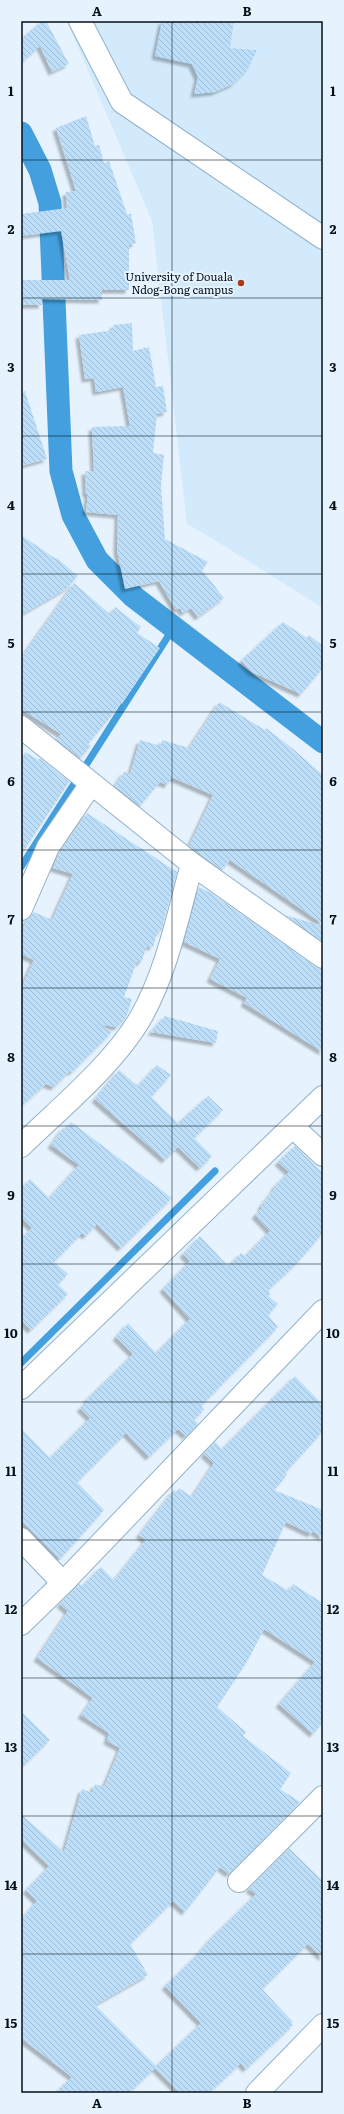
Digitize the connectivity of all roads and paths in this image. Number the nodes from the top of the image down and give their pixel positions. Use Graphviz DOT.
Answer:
graph roads {
  1 [pos="80,21"];
  2 [pos="323,238"];
  3 [pos="21,727"];
  4 [pos="91,784"];
  5 [pos="192,864"];
  6 [pos="21,909"];
  7 [pos="323,957"];
  8 [pos="323,1098"];
  9 [pos="293,1126"];
  10 [pos="21,1146"];
  11 [pos="323,1155"];
  12 [pos="323,1311"];
  13 [pos="21,1388"];
  14 [pos="21,1539"];
  15 [pos="63,1583"];
  16 [pos="21,1624"];
  17 [pos="323,1796"];
  18 [pos="239,1881"];
  19 [pos="323,2025"];
  20 [pos="257,2093"];
  1 -- 2 [label="street"];
  3 -- 4 [label="street"];
  4 -- 5 [label="street"];
  4 -- 6 [label="street"];
  5 -- 7 [label="street"];
  5 -- 10 [label="street"];
  8 -- 9 [label="street"];
  9 -- 11 [label="street"];
  9 -- 13 [label="street"];
  12 -- 15 [label="street"];
  14 -- 15 [label="street"];
  15 -- 16 [label="street"];
  17 -- 18 [label="street"];
  19 -- 20 [label="street"];
}
